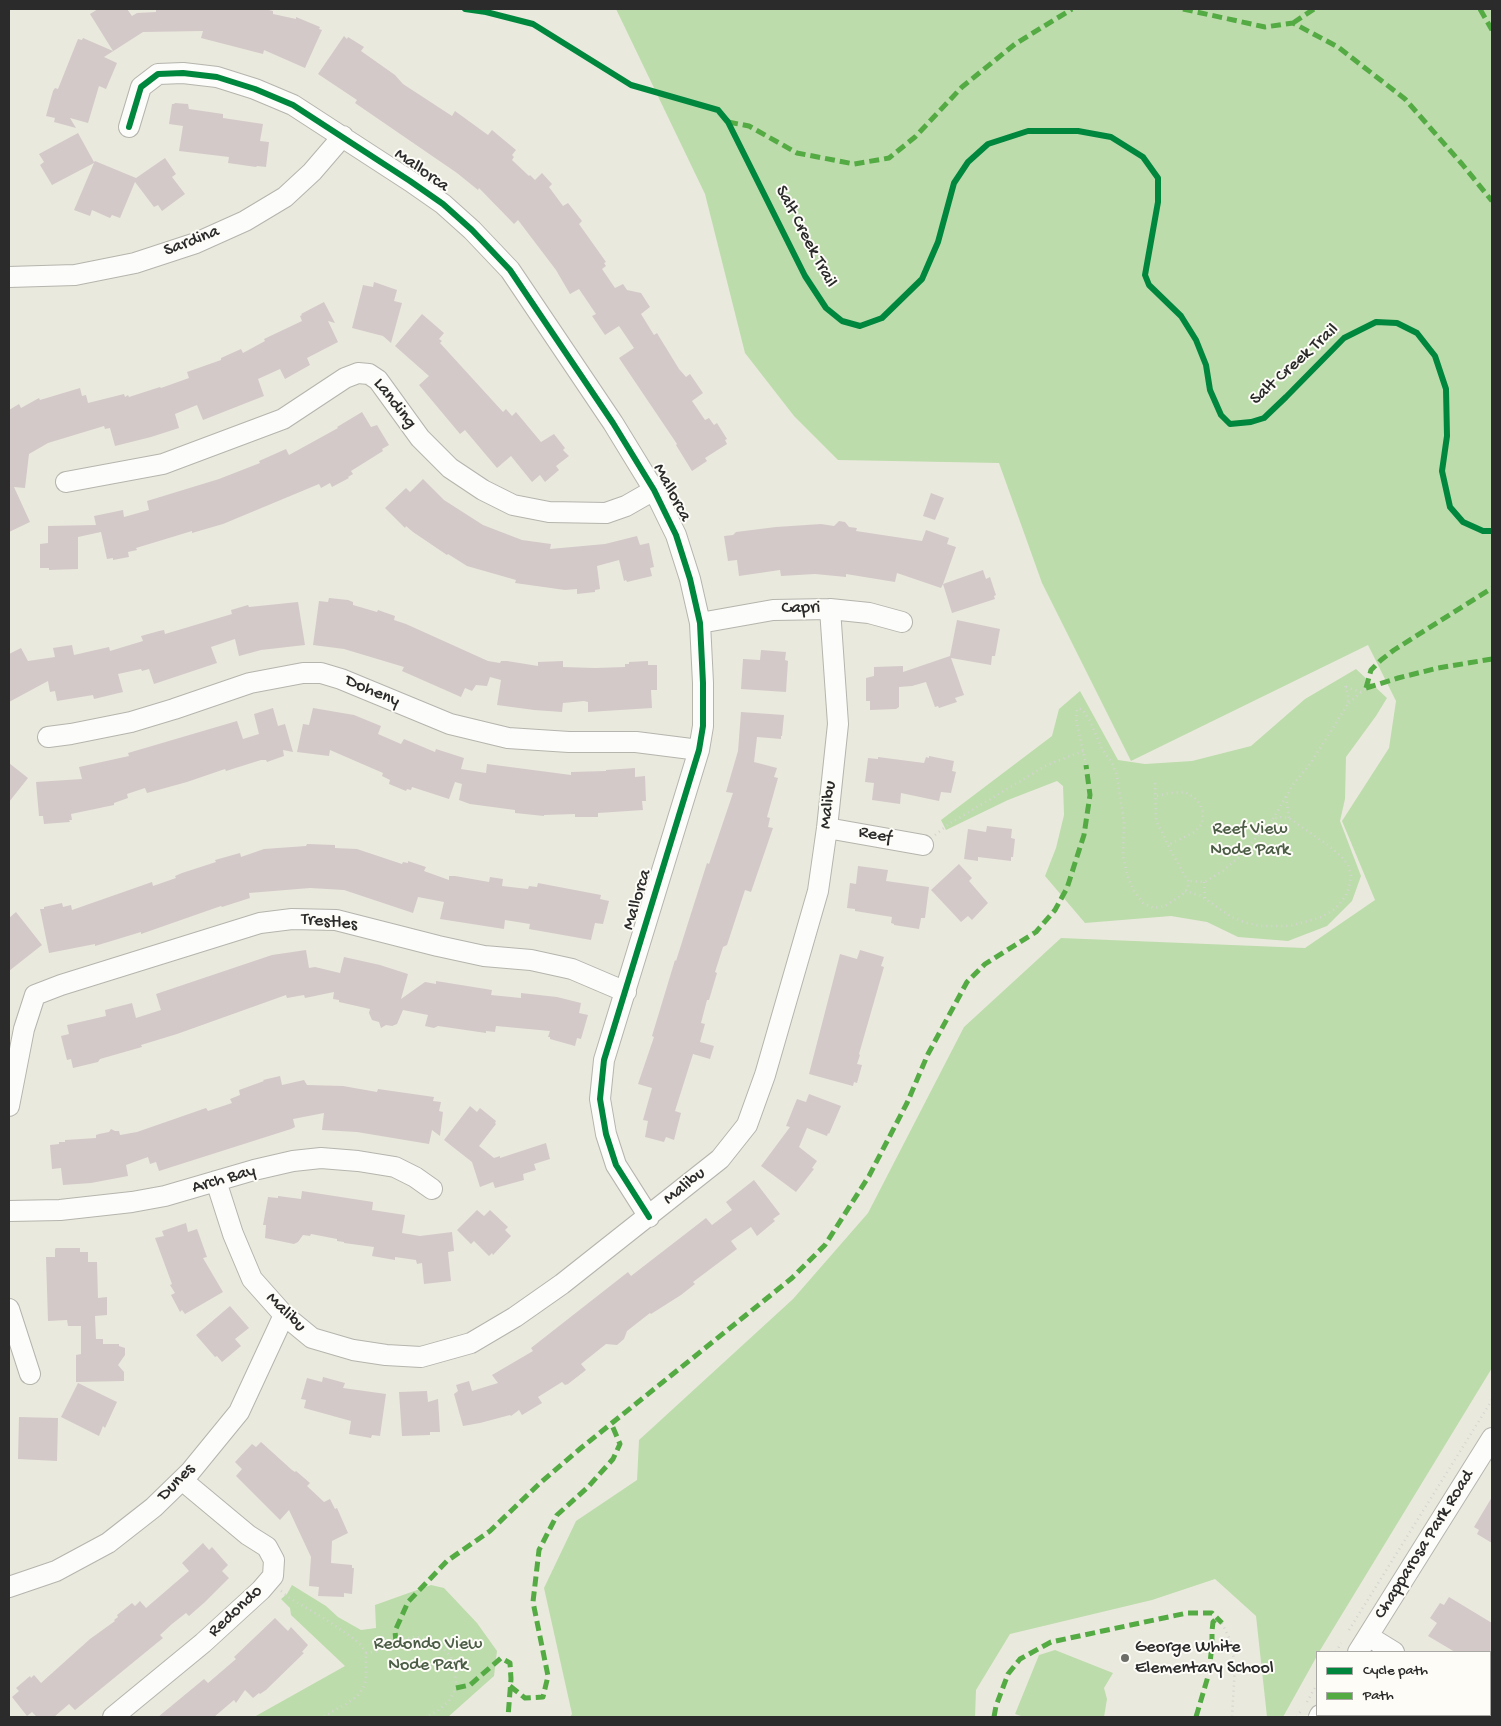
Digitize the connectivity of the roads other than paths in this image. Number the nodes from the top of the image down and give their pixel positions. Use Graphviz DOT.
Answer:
graph roads {
  1 [pos="129,127"];
  2 [pos="343,136"];
  3 [pos="9,278"];
  4 [pos="66,482"];
  5 [pos="654,490"];
  6 [pos="830,609"];
  7 [pos="902,622"];
  8 [pos="700,623"];
  9 [pos="48,737"];
  10 [pos="699,750"];
  11 [pos="827,828"];
  12 [pos="923,844"];
  13 [pos="626,992"];
  14 [pos="9,1106"];
  15 [pos="216,1181"];
  16 [pos="432,1189"];
  17 [pos="9,1211"];
  18 [pos="649,1216"];
  19 [pos="9,1309"];
  20 [pos="284,1315"];
  21 [pos="30,1374"];
  22 [pos="1489,1449"];
  23 [pos="182,1480"];
  24 [pos="9,1587"];
  25 [pos="1363,1644"];
  26 [pos="1390,1651"];
  27 [pos="113,1717"];
  1 -- 2 [label="street, Mallorca"];
  2 -- 3 [label="street, Sardina"];
  2 -- 5 [label="street, Mallorca"];
  4 -- 5 [label="street, Landing"];
  5 -- 8 [label="street, Mallorca"];
  6 -- 7 [label="street, Capri"];
  6 -- 8 [label="street, Capri"];
  6 -- 11 [label="street, Malibu"];
  8 -- 10 [label="street, Mallorca"];
  9 -- 10 [label="street, Doheny"];
  10 -- 13 [label="street, Mallorca"];
  11 -- 12 [label="street, Reef"];
  11 -- 18 [label="street, Malibu"];
  13 -- 14 [label="street, Trestles"];
  13 -- 18 [label="street, Mallorca"];
  15 -- 16 [label="street, Arch Bay"];
  15 -- 17 [label="street, Arch Bay"];
  15 -- 20 [label="street, Malibu"];
  18 -- 20 [label="street, Malibu"];
  19 -- 21 [label="street"];
  20 -- 23 [label="street, Dunes"];
  22 -- 25 [label="street, Chapparosa Park Road"];
  23 -- 24 [label="street, Dunes"];
  23 -- 27 [label="street, Redondo"];
  25 -- 26 [label="street"];
}
